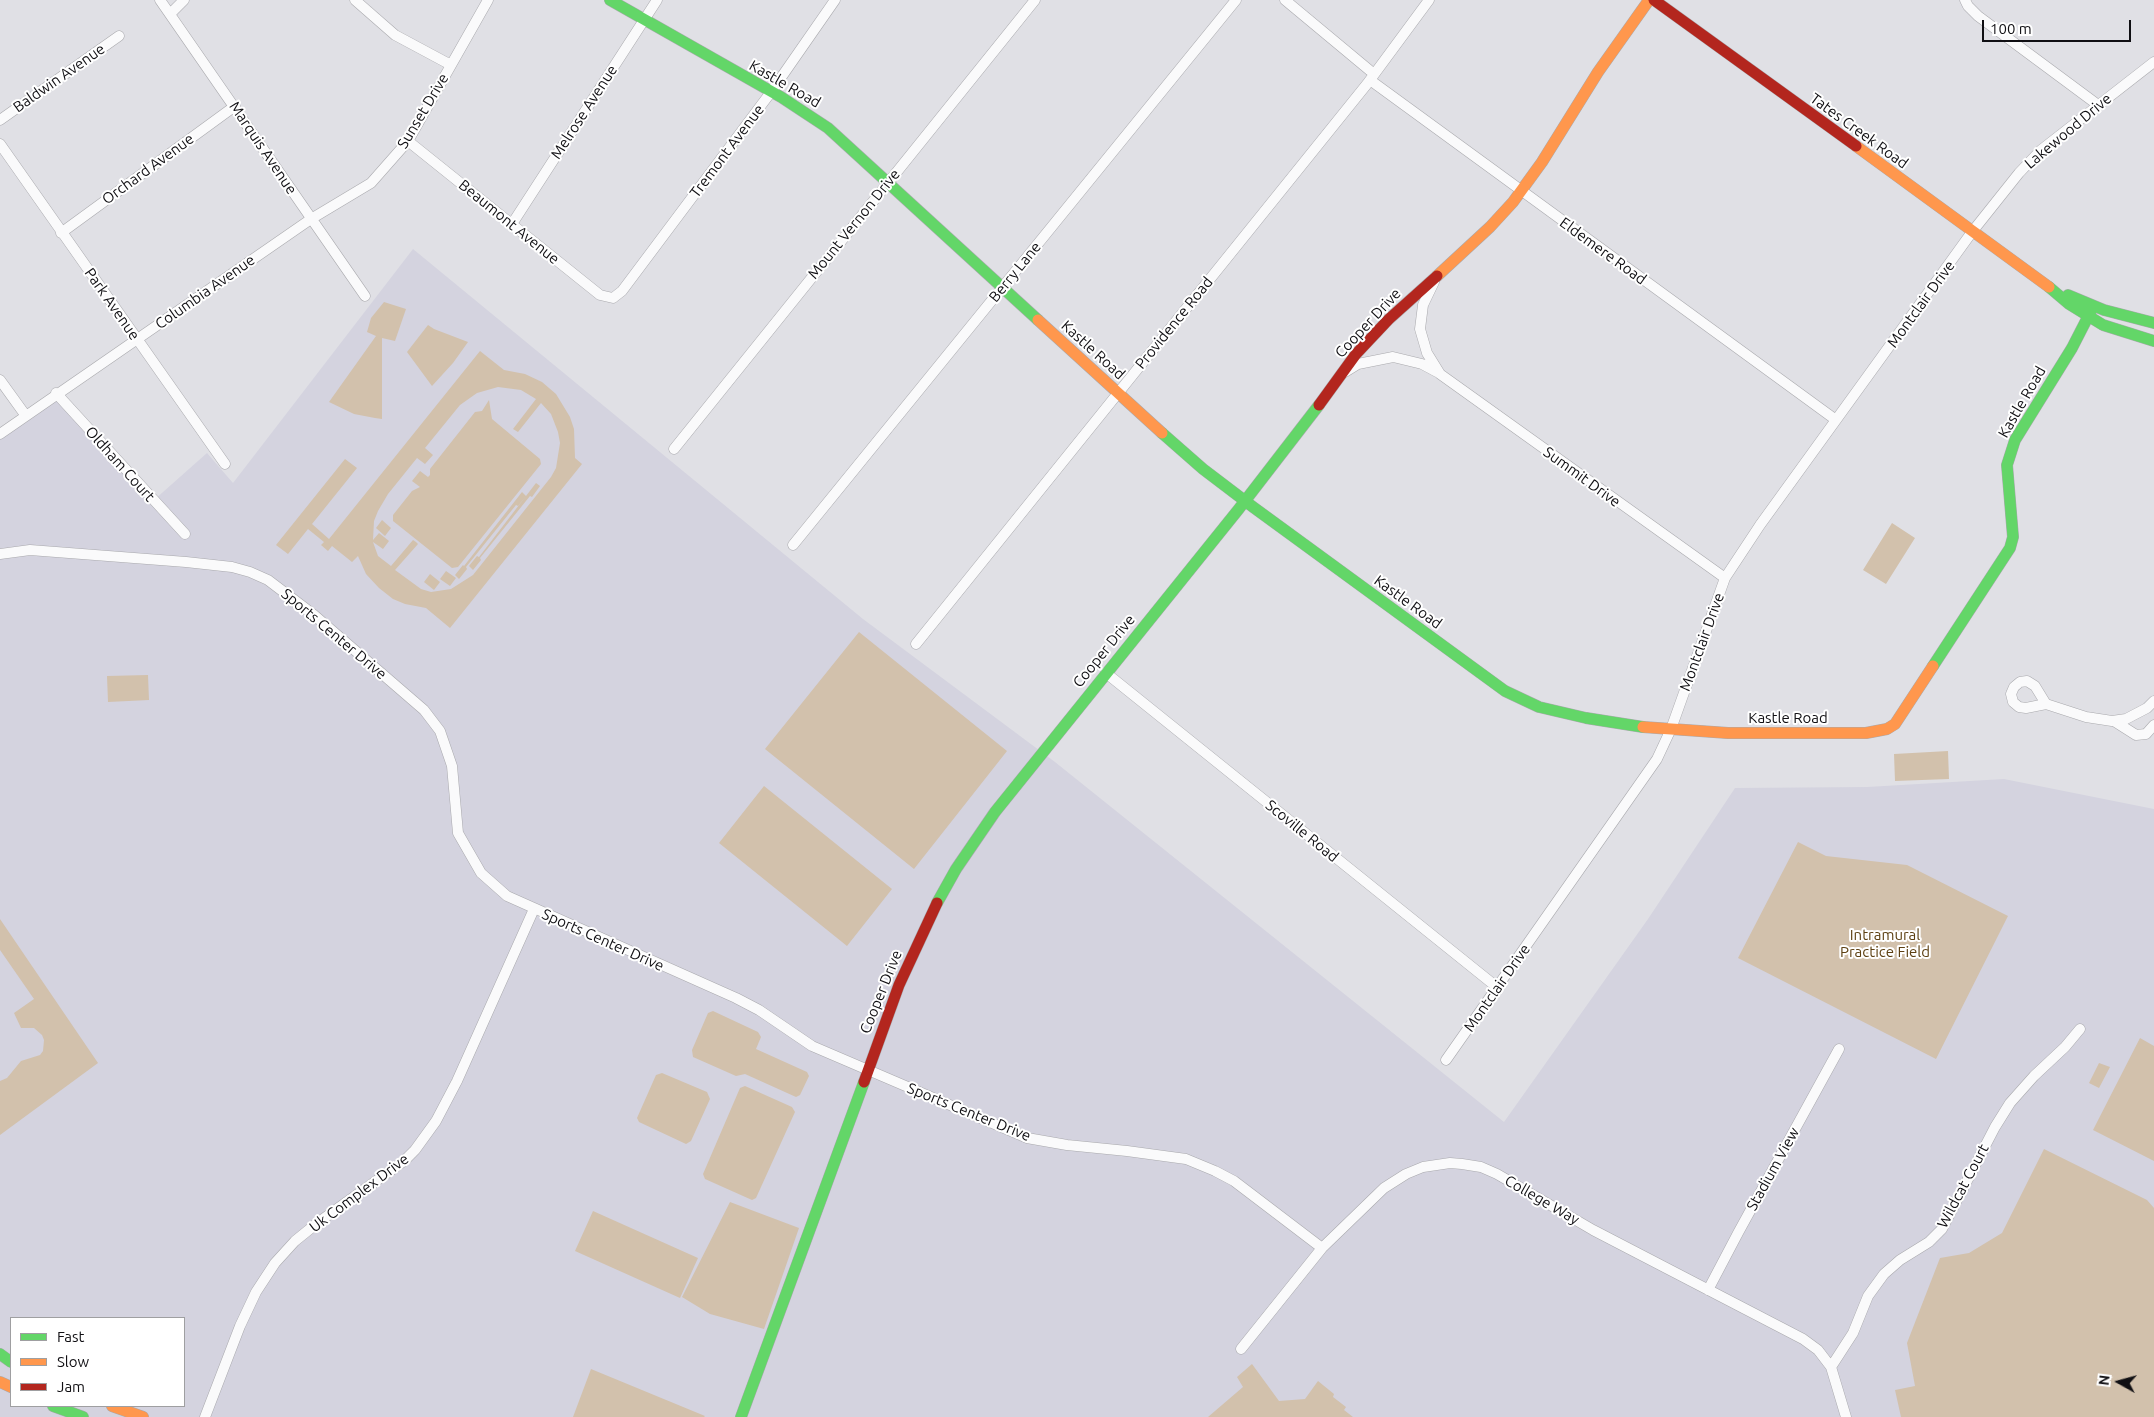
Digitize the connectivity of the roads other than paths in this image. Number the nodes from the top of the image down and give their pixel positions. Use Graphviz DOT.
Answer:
graph roads {
  1 [pos="160,0"];
  2 [pos="184,0"];
  3 [pos="355,0"];
  4 [pos="488,0"];
  5 [pos="610,0"];
  6 [pos="657,0"];
  7 [pos="835,0"];
  8 [pos="1035,0"];
  9 [pos="1236,0"];
  10 [pos="1285,0"];
  11 [pos="1429,0"];
  12 [pos="1649,0"];
  13 [pos="1654,0"];
  14 [pos="1965,0"];
  15 [pos="170,14"];
  16 [pos="644,20"];
  17 [pos="119,36"];
  18 [pos="2154,62"];
  19 [pos="451,65"];
  20 [pos="1372,77"];
  21 [pos="771,92"];
  22 [pos="2098,105"];
  23 [pos="235,106"];
  24 [pos="0,120"];
  25 [pos="408,141"];
  26 [pos="0,144"];
  27 [pos="888,182"];
  28 [pos="1522,191"];
  29 [pos="311,219"];
  30 [pos="512,224"];
  31 [pos="1972,232"];
  32 [pos="61,233"];
  33 [pos="1436,277"];
  34 [pos="2048,286"];
  35 [pos="1002,288"];
  36 [pos="365,296"];
  37 [pos="613,298"];
  38 [pos="2094,306"];
  39 [pos="2088,317"];
  40 [pos="2154,323"];
  41 [pos="136,339"];
  42 [pos="2154,341"];
  43 [pos="1440,374"];
  44 [pos="1340,375"];
  45 [pos="0,380"];
  46 [pos="56,393"];
  47 [pos="1118,393"];
  48 [pos="26,416"];
  49 [pos="1836,420"];
  50 [pos="0,434"];
  51 [pos="674,449"];
  52 [pos="225,464"];
  53 [pos="1244,501"];
  54 [pos="185,534"];
  55 [pos="793,545"];
  56 [pos="0,554"];
  57 [pos="1725,578"];
  58 [pos="916,644"];
  59 [pos="1106,674"];
  60 [pos="2154,701"];
  61 [pos="2046,704"];
  62 [pos="2114,721"];
  63 [pos="2154,725"];
  64 [pos="1671,729"];
  65 [pos="534,909"];
  66 [pos="1498,988"];
  67 [pos="2080,1028"];
  68 [pos="1839,1049"];
  69 [pos="1446,1060"];
  70 [pos="868,1069"];
  71 [pos="1322,1248"];
  72 [pos="1708,1290"];
  73 [pos="1241,1349"];
  74 [pos="1831,1367"];
  75 [pos="56,1407"];
  76 [pos="115,1407"];
  77 [pos="83,1417"];
  78 [pos="143,1417"];
  79 [pos="205,1417"];
  80 [pos="741,1417"];
  81 [pos="1846,1417"];
  1 -- 15 [label="street, Marquis Avenue"];
  2 -- 15 [label="street"];
  3 -- 19 [label="street"];
  4 -- 19 [label="street, Sunset Drive"];
  5 -- 16 [label="main road, Kastle Road"];
  6 -- 16 [label="street, Melrose Avenue"];
  7 -- 21 [label="street, Tremont Avenue"];
  8 -- 27 [label="street, Mount Vernon Drive"];
  9 -- 35 [label="street, Berry Lane"];
  10 -- 20 [label="street, Eldemere Road"];
  11 -- 20 [label="street, Providence Road"];
  12 -- 28 [label="main road, Cooper Drive"];
  13 -- 31 [label="main road, Tates Creek Road"];
  14 -- 22 [label="street"];
  15 -- 23 [label="street, Marquis Avenue"];
  16 -- 21 [label="main road, Kastle Road"];
  16 -- 30 [label="street, Melrose Avenue"];
  17 -- 24 [label="street, Baldwin Avenue"];
  18 -- 22 [label="street, Lakewood Drive"];
  19 -- 25 [label="street, Sunset Drive"];
  20 -- 28 [label="street, Eldemere Road"];
  20 -- 47 [label="street, Providence Road"];
  21 -- 27 [label="main road, Kastle Road"];
  21 -- 37 [label="street, Tremont Avenue"];
  22 -- 31 [label="street, Lakewood Drive"];
  23 -- 29 [label="street, Marquis Avenue"];
  23 -- 32 [label="street, Orchard Avenue"];
  25 -- 29 [label="street, Sunset Drive"];
  25 -- 30 [label="street, Beaumont Avenue"];
  26 -- 32 [label="street, Park Avenue"];
  27 -- 35 [label="main road, Kastle Road"];
  27 -- 51 [label="street, Mount Vernon Drive"];
  28 -- 33 [label="main road, Cooper Drive"];
  28 -- 49 [label="street, Eldemere Road"];
  29 -- 36 [label="street, Marquis Avenue"];
  29 -- 41 [label="street, Columbia Avenue"];
  30 -- 37 [label="street, Beaumont Avenue"];
  31 -- 34 [label="main road, Tates Creek Road"];
  31 -- 49 [label="street, Montclair Drive"];
  32 -- 41 [label="street, Park Avenue"];
  33 -- 43 [label="street, Summit Drive"];
  33 -- 44 [label="main road, Cooper Drive"];
  34 -- 38 [label="main road, Tates Creek Road"];
  34 -- 39 [label="main road, Tates Creek Road"];
  35 -- 47 [label="main road, Kastle Road"];
  35 -- 55 [label="street, Berry Lane"];
  38 -- 39 [label="main road, Kastle Road"];
  38 -- 40 [label="main road, Tates Creek Road"];
  39 -- 42 [label="main road, Tates Creek Road"];
  39 -- 64 [label="main road, Kastle Road"];
  41 -- 46 [label="street, Columbia Avenue"];
  41 -- 52 [label="street, Park Avenue"];
  43 -- 44 [label="street, Summit Drive"];
  43 -- 57 [label="street, Summit Drive"];
  44 -- 53 [label="main road, Cooper Drive"];
  45 -- 48 [label="street"];
  46 -- 48 [label="street, Columbia Avenue"];
  46 -- 54 [label="street, Oldham Court"];
  47 -- 53 [label="main road, Kastle Road"];
  47 -- 58 [label="street, Providence Road"];
  48 -- 50 [label="street, Columbia Avenue"];
  49 -- 57 [label="street, Montclair Drive"];
  53 -- 59 [label="main road, Cooper Drive"];
  53 -- 64 [label="main road, Kastle Road"];
  56 -- 65 [label="street, Sports Center Drive"];
  57 -- 64 [label="street, Montclair Drive"];
  59 -- 66 [label="street, Scoville Road"];
  59 -- 70 [label="main road, Cooper Drive"];
  60 -- 62 [label="street"];
  61 -- 62 [label="street"];
  62 -- 63 [label="street"];
  64 -- 66 [label="street, Montclair Drive"];
  65 -- 70 [label="street, Sports Center Drive"];
  65 -- 79 [label="street, Uk Complex Drive"];
  66 -- 69 [label="street, Montclair Drive"];
  67 -- 74 [label="street, Wildcat Court"];
  68 -- 72 [label="street, Stadium View"];
  70 -- 71 [label="street, Sports Center Drive"];
  70 -- 80 [label="main road, Cooper Drive"];
  71 -- 72 [label="street, College Way"];
  71 -- 73 [label="street, College Way"];
  72 -- 74 [label="street, College Way"];
  74 -- 81 [label="street, College Way"];
  75 -- 77 [label="main road"];
  76 -- 78 [label="main road"];
}
